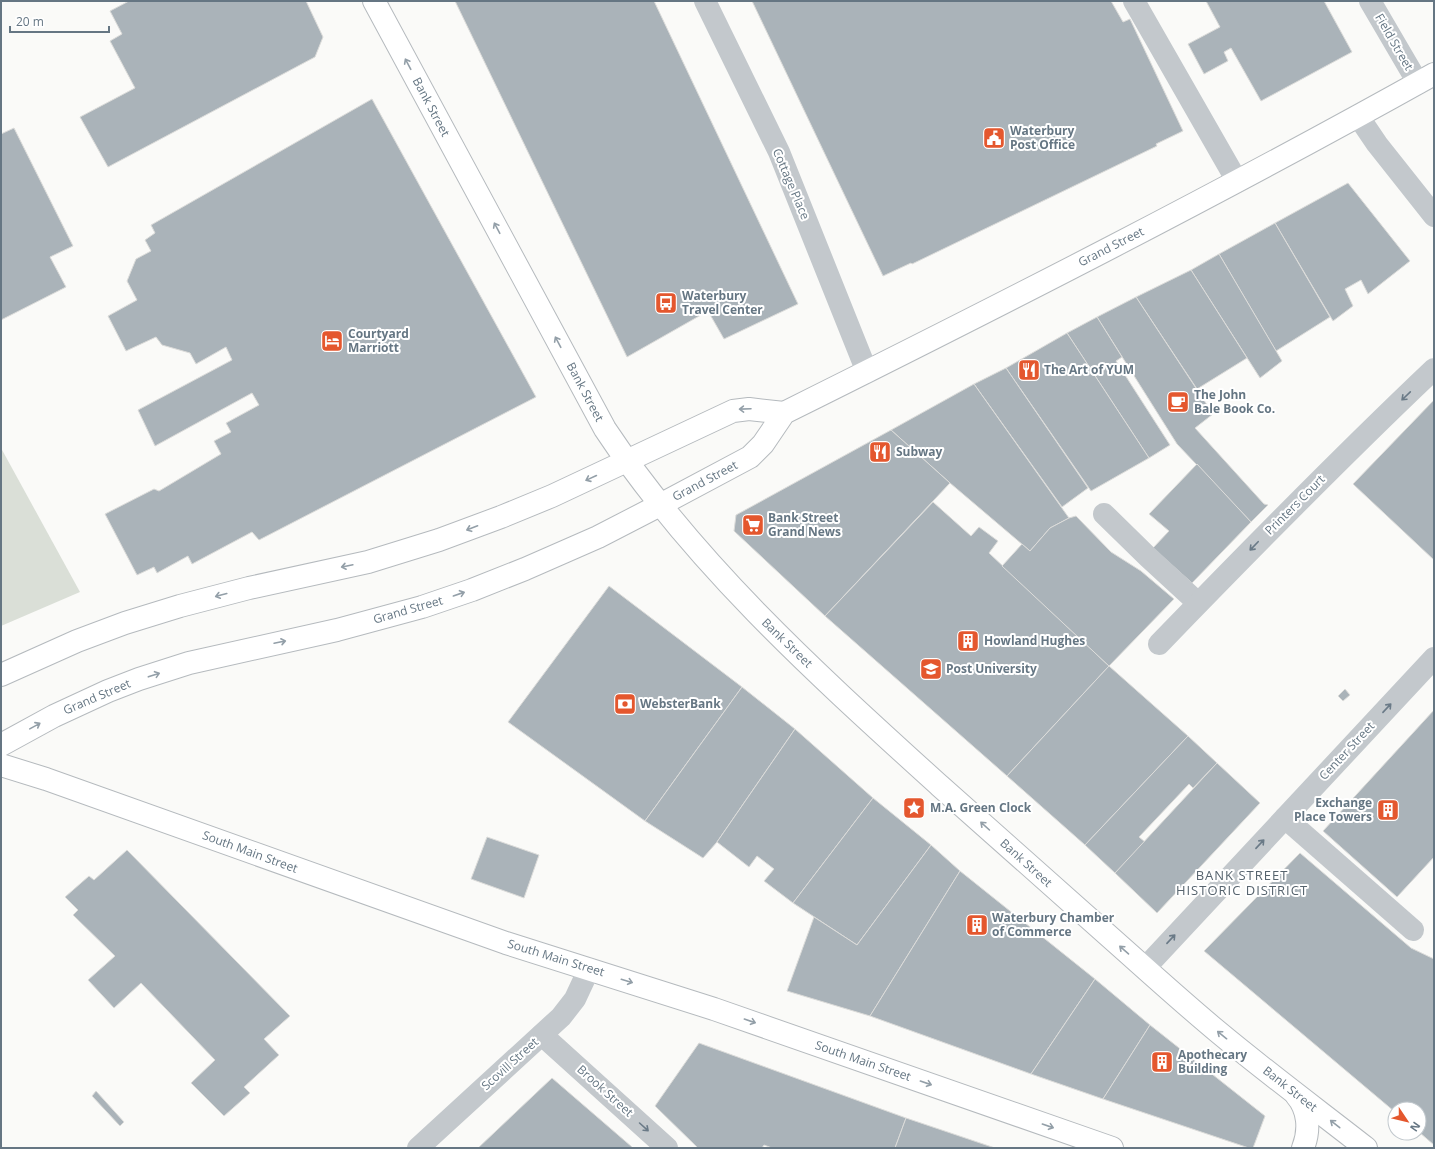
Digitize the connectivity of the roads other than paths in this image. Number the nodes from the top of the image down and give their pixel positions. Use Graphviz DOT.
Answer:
graph roads {
  1 [pos="374,1"];
  2 [pos="705,1"];
  3 [pos="1134,1"];
  4 [pos="1370,1"];
  5 [pos="1426,79"];
  6 [pos="1358,116"];
  7 [pos="1237,181"];
  8 [pos="1434,216"];
  9 [pos="1434,369"];
  10 [pos="866,372"];
  11 [pos="784,413"];
  12 [pos="626,461"];
  13 [pos="660,505"];
  14 [pos="1104,514"];
  15 [pos="1198,603"];
  16 [pos="1159,644"];
  17 [pos="1434,658"];
  18 [pos="1,675"];
  19 [pos="1,745"];
  20 [pos="1,765"];
  21 [pos="1285,818"];
  22 [pos="1413,930"];
  23 [pos="1145,968"];
  24 [pos="589,969"];
  25 [pos="542,1035"];
  26 [pos="1294,1092"];
  27 [pos="418,1148"];
  28 [pos="667,1148"];
  29 [pos="1112,1148"];
  30 [pos="1303,1148"];
  31 [pos="1366,1148"];
  12 -- 1 [label="main road, Bank Street, one-way"];
  2 -- 10 [label="street, Cottage Place"];
  3 -- 7 [label="street"];
  4 -- 5 [label="street, Field Street"];
  5 -- 6 [label="main road, Grand Street"];
  6 -- 7 [label="main road, Grand Street"];
  6 -- 8 [label="street"];
  7 -- 10 [label="main road, Grand Street"];
  9 -- 15 [label="street, Printers Court, one-way"];
  10 -- 11 [label="main road, Grand Street"];
  11 -- 12 [label="main road, one-way"];
  11 -- 13 [label="main road, Grand Street"];
  12 -- 13 [label="main road, Bank Street"];
  12 -- 18 [label="main road, one-way"];
  19 -- 13 [label="main road, Grand Street, one-way"];
  23 -- 13 [label="main road, Bank Street, one-way"];
  14 -- 15 [label="street"];
  15 -- 16 [label="street, Printers Court"];
  21 -- 17 [label="street, Center Street, one-way"];
  20 -- 24 [label="main road, South Main Street"];
  21 -- 22 [label="street"];
  23 -- 21 [label="street, Center Street, one-way"];
  26 -- 23 [label="main road, Bank Street, one-way"];
  24 -- 25 [label="street, Scovill Street"];
  24 -- 29 [label="main road, South Main Street, one-way"];
  25 -- 27 [label="street, Scovill Street"];
  25 -- 28 [label="street, Brook Street, one-way"];
  26 -- 30 [label="main road"];
  31 -- 26 [label="main road, Bank Street, one-way"];
}
